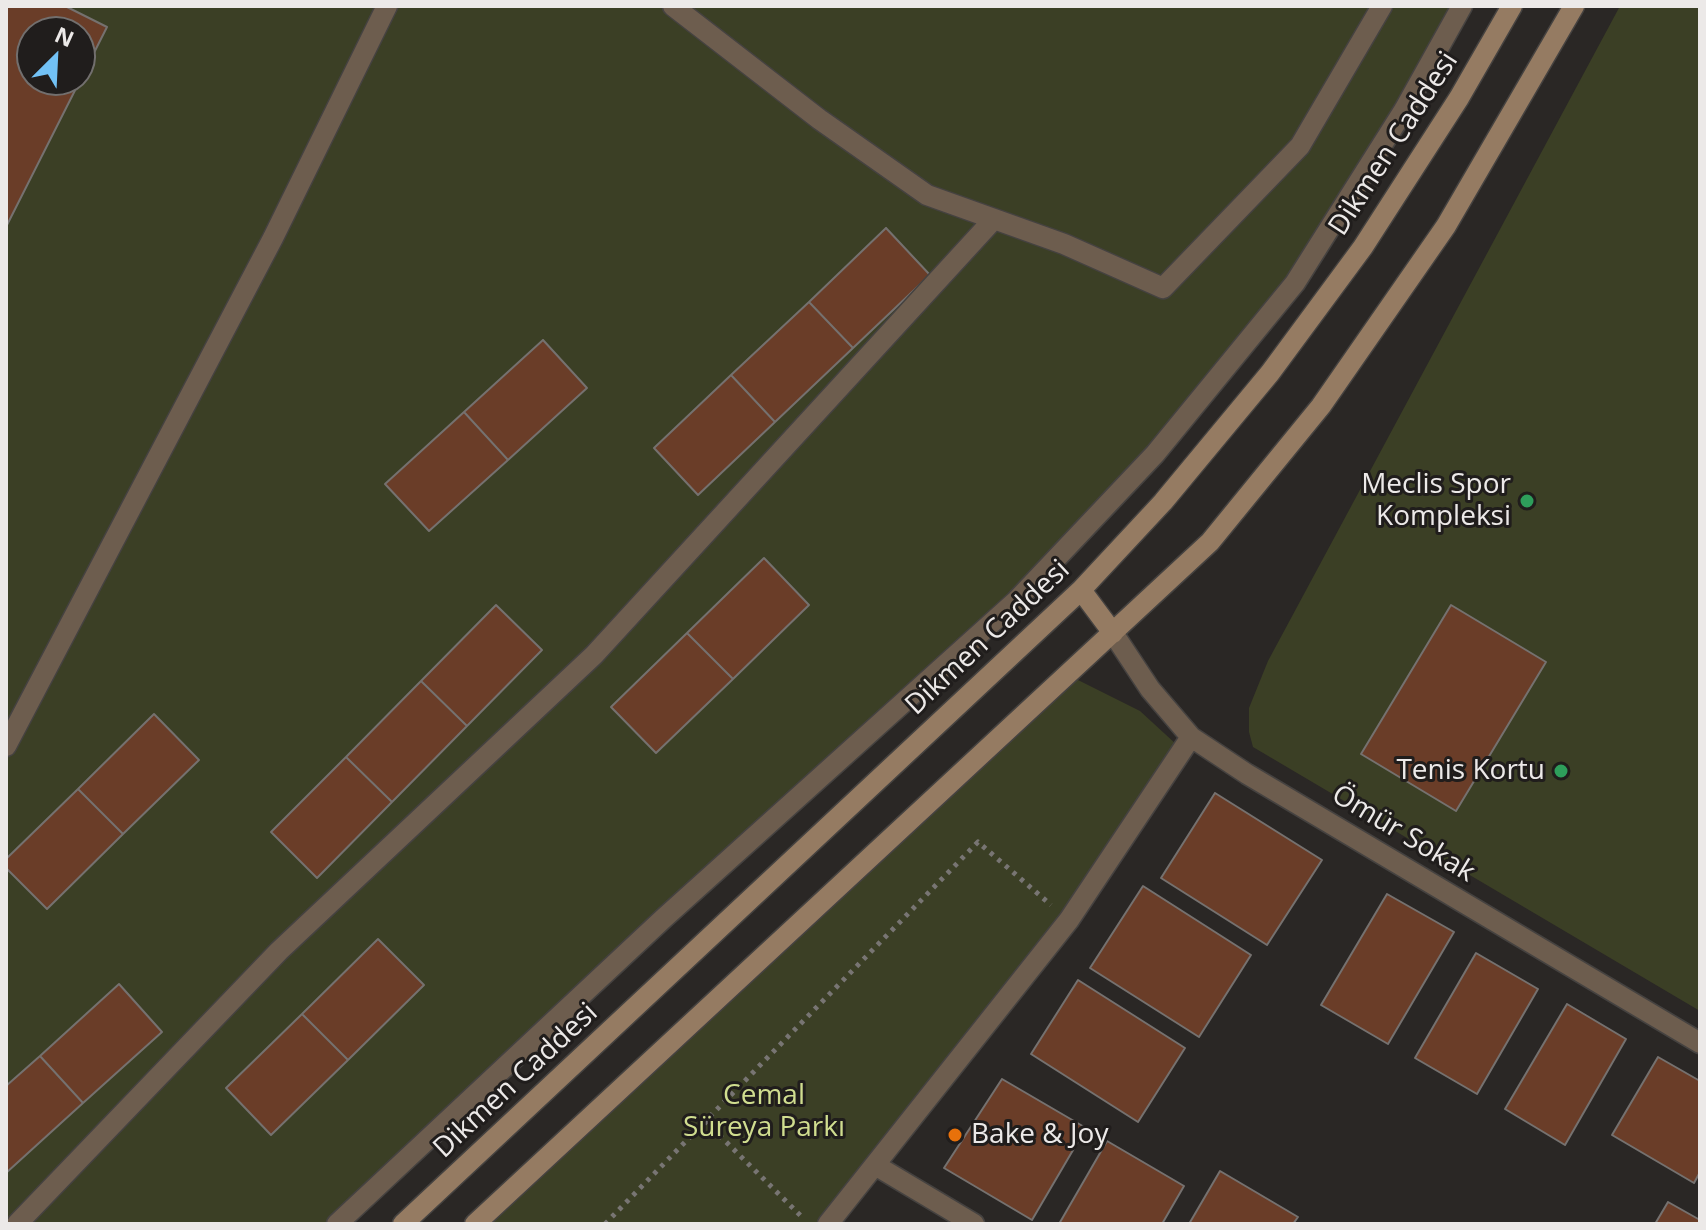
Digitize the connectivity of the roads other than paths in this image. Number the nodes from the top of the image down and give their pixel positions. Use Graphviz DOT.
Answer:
graph roads {
  1 [pos="387,6"];
  2 [pos="673,6"];
  3 [pos="1382,6"];
  4 [pos="1462,6"];
  5 [pos="1512,6"];
  6 [pos="1574,6"];
  7 [pos="994,219"];
  8 [pos="1081,590"];
  9 [pos="1113,633"];
  10 [pos="1191,737"];
  11 [pos="6,746"];
  12 [pos="1700,1043"];
  13 [pos="875,1165"];
  14 [pos="17,1224"];
  15 [pos="337,1224"];
  16 [pos="403,1224"];
  17 [pos="475,1224"];
  18 [pos="828,1224"];
  19 [pos="974,1224"];
  1 -- 11 [label="street"];
  2 -- 7 [label="street"];
  3 -- 7 [label="street"];
  4 -- 15 [label="street"];
  5 -- 8 [label="main road, Dikmen Caddesi"];
  6 -- 9 [label="main road"];
  7 -- 14 [label="street"];
  8 -- 9 [label="main road"];
  8 -- 16 [label="main road, Dikmen Caddesi"];
  9 -- 10 [label="street, Ömür Sokak"];
  9 -- 17 [label="main road"];
  10 -- 12 [label="street, Ömür Sokak"];
  10 -- 13 [label="street"];
  13 -- 18 [label="street"];
  13 -- 19 [label="street"];
}
